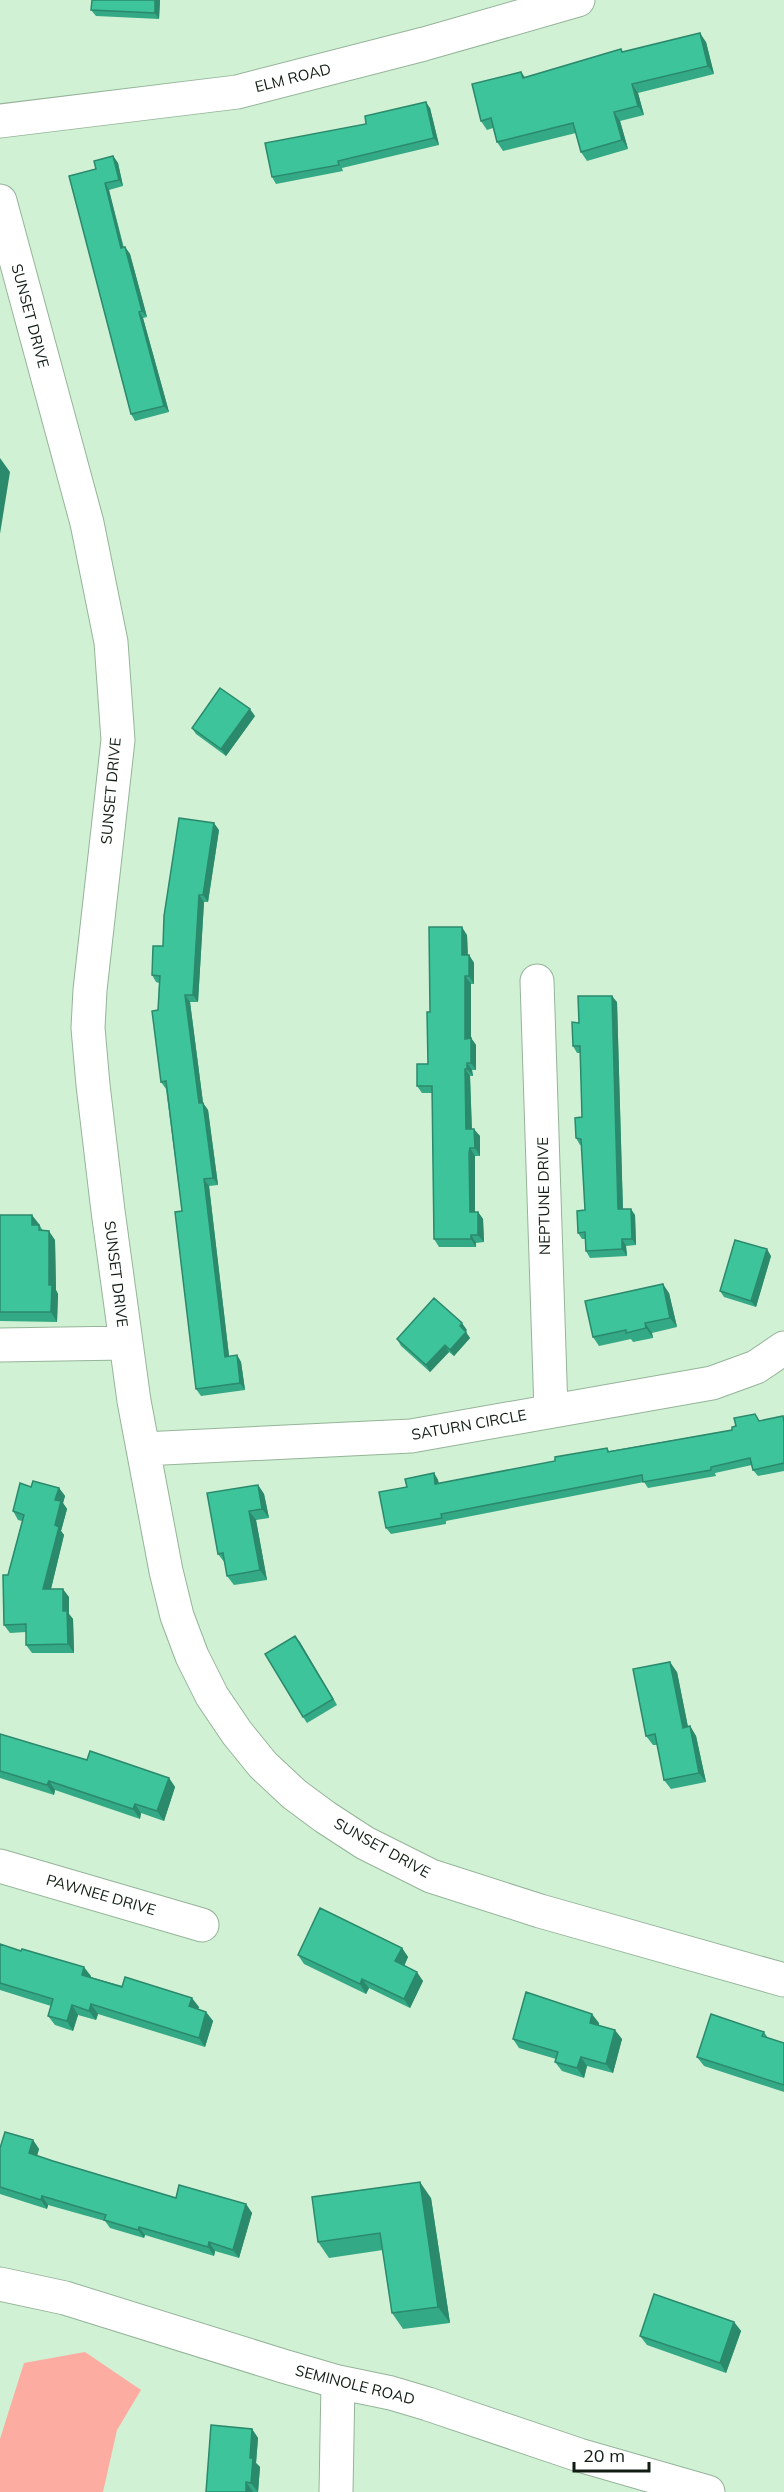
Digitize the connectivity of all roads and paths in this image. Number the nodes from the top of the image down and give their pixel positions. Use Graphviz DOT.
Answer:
graph roads {
  1 [pos="578,0"];
  2 [pos="0,121"];
  3 [pos="0,201"];
  4 [pos="537,981"];
  5 [pos="125,1343"];
  6 [pos="0,1345"];
  7 [pos="784,1348"];
  8 [pos="551,1411"];
  9 [pos="143,1449"];
  10 [pos="0,1866"];
  11 [pos="202,1925"];
  12 [pos="784,1980"];
  13 [pos="0,2284"];
  14 [pos="338,2382"];
  15 [pos="336,2492"];
  16 [pos="708,2492"];
  1 -- 2 [label="street, ELM ROAD"];
  3 -- 5 [label="street, SUNSET DRIVE"];
  4 -- 8 [label="street, NEPTUNE DRIVE"];
  5 -- 6 [label="street"];
  5 -- 9 [label="street, SUNSET DRIVE"];
  7 -- 8 [label="street, SATURN CIRCLE"];
  8 -- 9 [label="street, SATURN CIRCLE"];
  9 -- 12 [label="street, SUNSET DRIVE"];
  10 -- 11 [label="street, PAWNEE DRIVE"];
  13 -- 14 [label="street, SEMINOLE ROAD"];
  14 -- 15 [label="street"];
  14 -- 16 [label="street, SEMINOLE ROAD"];
}
